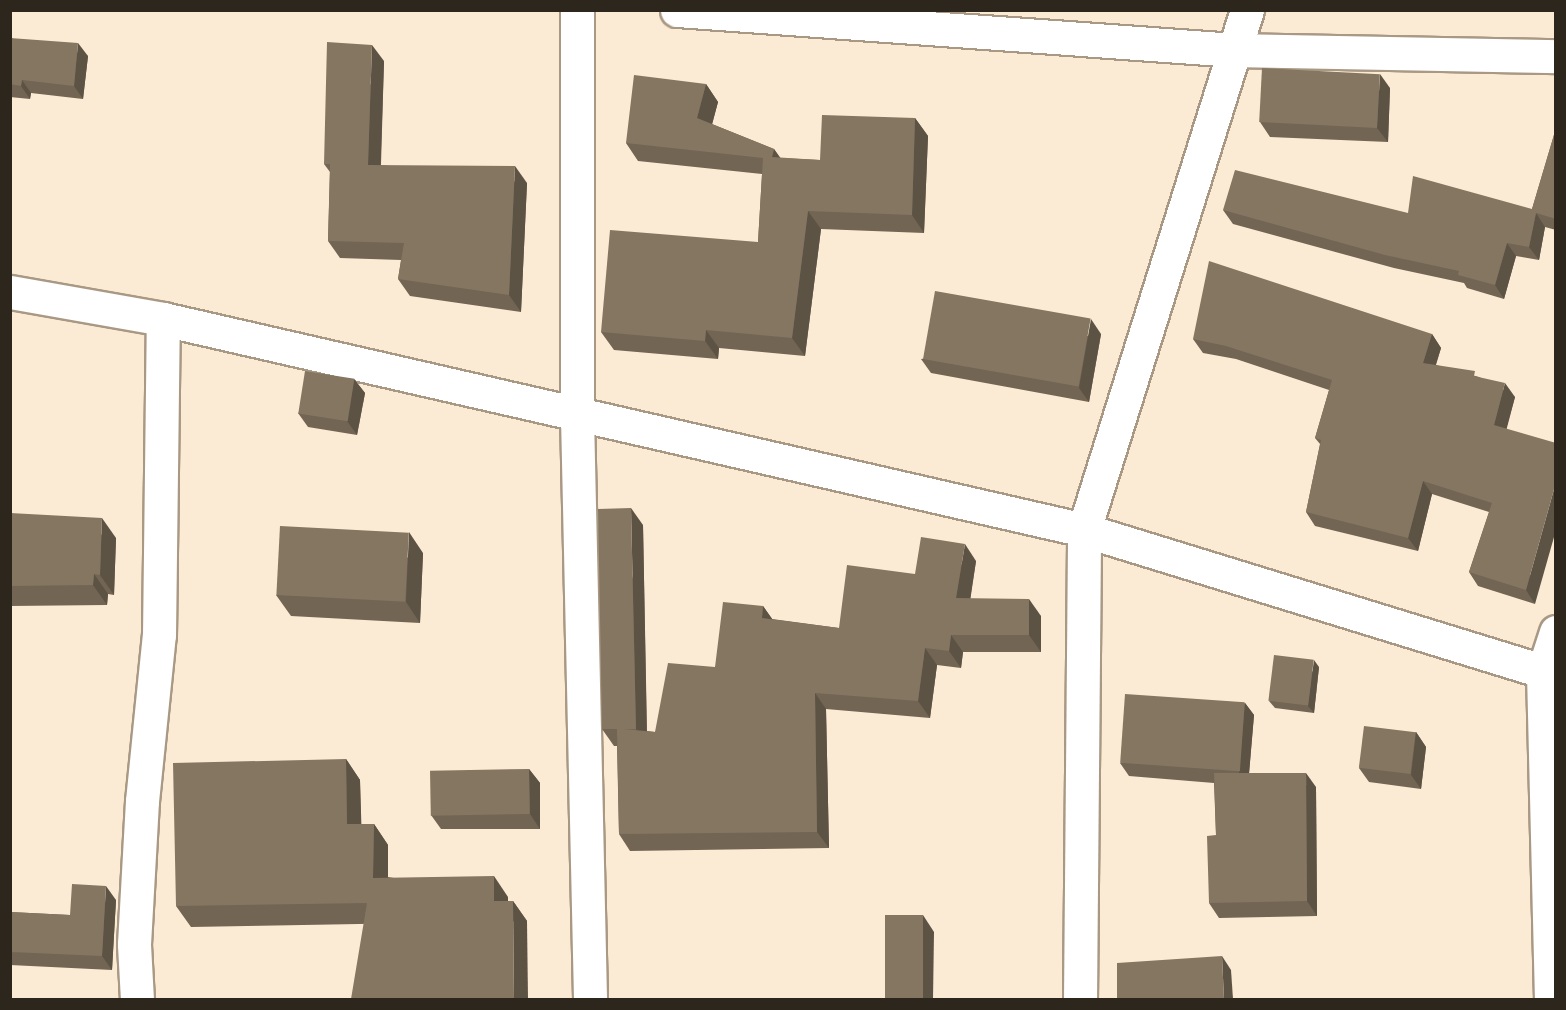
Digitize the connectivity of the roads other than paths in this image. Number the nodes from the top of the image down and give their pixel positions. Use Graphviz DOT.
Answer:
graph roads {
  1 [pos="577,10"];
  2 [pos="677,10"];
  3 [pos="1247,10"];
  4 [pos="1235,50"];
  5 [pos="1556,56"];
  6 [pos="10,292"];
  7 [pos="163,319"];
  8 [pos="577,416"];
  9 [pos="1084,530"];
  10 [pos="1556,632"];
  11 [pos="1549,673"];
  12 [pos="137,999"];
  13 [pos="591,999"];
  14 [pos="1080,999"];
  15 [pos="1551,999"];
  1 -- 8 [label="street"];
  2 -- 4 [label="street"];
  3 -- 4 [label="street"];
  4 -- 5 [label="street"];
  4 -- 9 [label="street"];
  6 -- 7 [label="street"];
  7 -- 8 [label="street"];
  7 -- 12 [label="street"];
  8 -- 9 [label="street"];
  8 -- 13 [label="street"];
  9 -- 11 [label="street"];
  9 -- 14 [label="street"];
  10 -- 11 [label="street"];
  11 -- 15 [label="street"];
}
